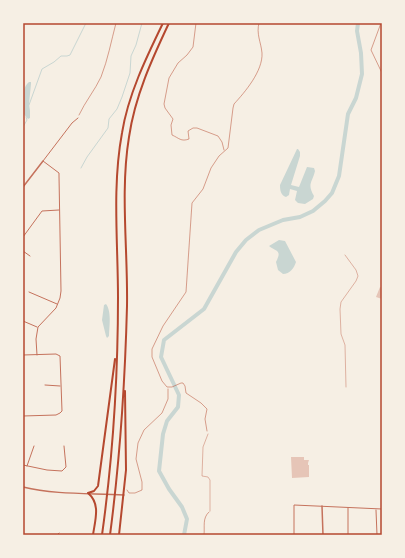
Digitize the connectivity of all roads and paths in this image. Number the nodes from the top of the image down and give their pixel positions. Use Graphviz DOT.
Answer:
graph roads {
  1 [pos="116,23"];
  2 [pos="163,23"];
  3 [pos="169,23"];
  4 [pos="196,23"];
  5 [pos="259,23"];
  6 [pos="381,23"];
  7 [pos="382,73"];
  8 [pos="78,118"];
  9 [pos="224,151"];
  10 [pos="43,161"];
  11 [pos="23,187"];
  12 [pos="60,210"];
  13 [pos="23,237"];
  14 [pos="23,251"];
  15 [pos="345,255"];
  16 [pos="30,256"];
  17 [pos="29,292"];
  18 [pos="57,304"];
  19 [pos="23,322"];
  20 [pos="38,327"];
  21 [pos="117,354"];
  22 [pos="37,355"];
  23 [pos="23,356"];
  24 [pos="45,385"];
  25 [pos="60,386"];
  26 [pos="124,386"];
  27 [pos="346,387"];
  28 [pos="168,388"];
  29 [pos="23,416"];
  30 [pos="208,434"];
  31 [pos="34,446"];
  32 [pos="64,446"];
  33 [pos="23,465"];
  34 [pos="27,466"];
  35 [pos="23,487"];
  36 [pos="127,490"];
  37 [pos="88,494"];
  38 [pos="124,495"];
  39 [pos="322,506"];
  40 [pos="348,507"];
  41 [pos="376,509"];
  42 [pos="382,509"];
  43 [pos="210,511"];
  44 [pos="59,534"];
  45 [pos="57,535"];
  46 [pos="93,535"];
  47 [pos="102,535"];
  48 [pos="110,535"];
  49 [pos="118,535"];
  50 [pos="204,535"];
  51 [pos="294,535"];
  52 [pos="322,535"];
  53 [pos="348,535"];
  54 [pos="377,535"];
  1 -- 8 [label="path"];
  2 -- 21 [label="highway"];
  3 -- 26 [label="highway"];
  4 -- 9 [label="path"];
  5 -- 9 [label="path"];
  6 -- 7 [label="path"];
  8 -- 10 [label="street"];
  9 -- 28 [label="path"];
  10 -- 11 [label="street"];
  10 -- 12 [label="street"];
  12 -- 13 [label="street"];
  12 -- 18 [label="street"];
  14 -- 16 [label="street"];
  15 -- 27 [label="lane"];
  17 -- 18 [label="street"];
  18 -- 20 [label="street"];
  19 -- 20 [label="street"];
  20 -- 22 [label="street"];
  21 -- 37 [label="highway"];
  21 -- 47 [label="highway"];
  22 -- 23 [label="street"];
  22 -- 25 [label="street"];
  24 -- 25 [label="street"];
  25 -- 29 [label="street"];
  26 -- 38 [label="highway"];
  26 -- 48 [label="highway"];
  28 -- 30 [label="path"];
  28 -- 36 [label="path"];
  30 -- 43 [label="lane"];
  31 -- 34 [label="street"];
  32 -- 34 [label="street"];
  33 -- 34 [label="street"];
  35 -- 37 [label="street"];
  37 -- 38 [label="street"];
  37 -- 46 [label="highway"];
  38 -- 49 [label="highway"];
  39 -- 40 [label="street"];
  39 -- 51 [label="street"];
  39 -- 52 [label="street"];
  40 -- 41 [label="street"];
  40 -- 53 [label="street"];
  41 -- 42 [label="street"];
  41 -- 54 [label="street"];
  43 -- 50 [label="path"];
  44 -- 45 [label="street"];
}
